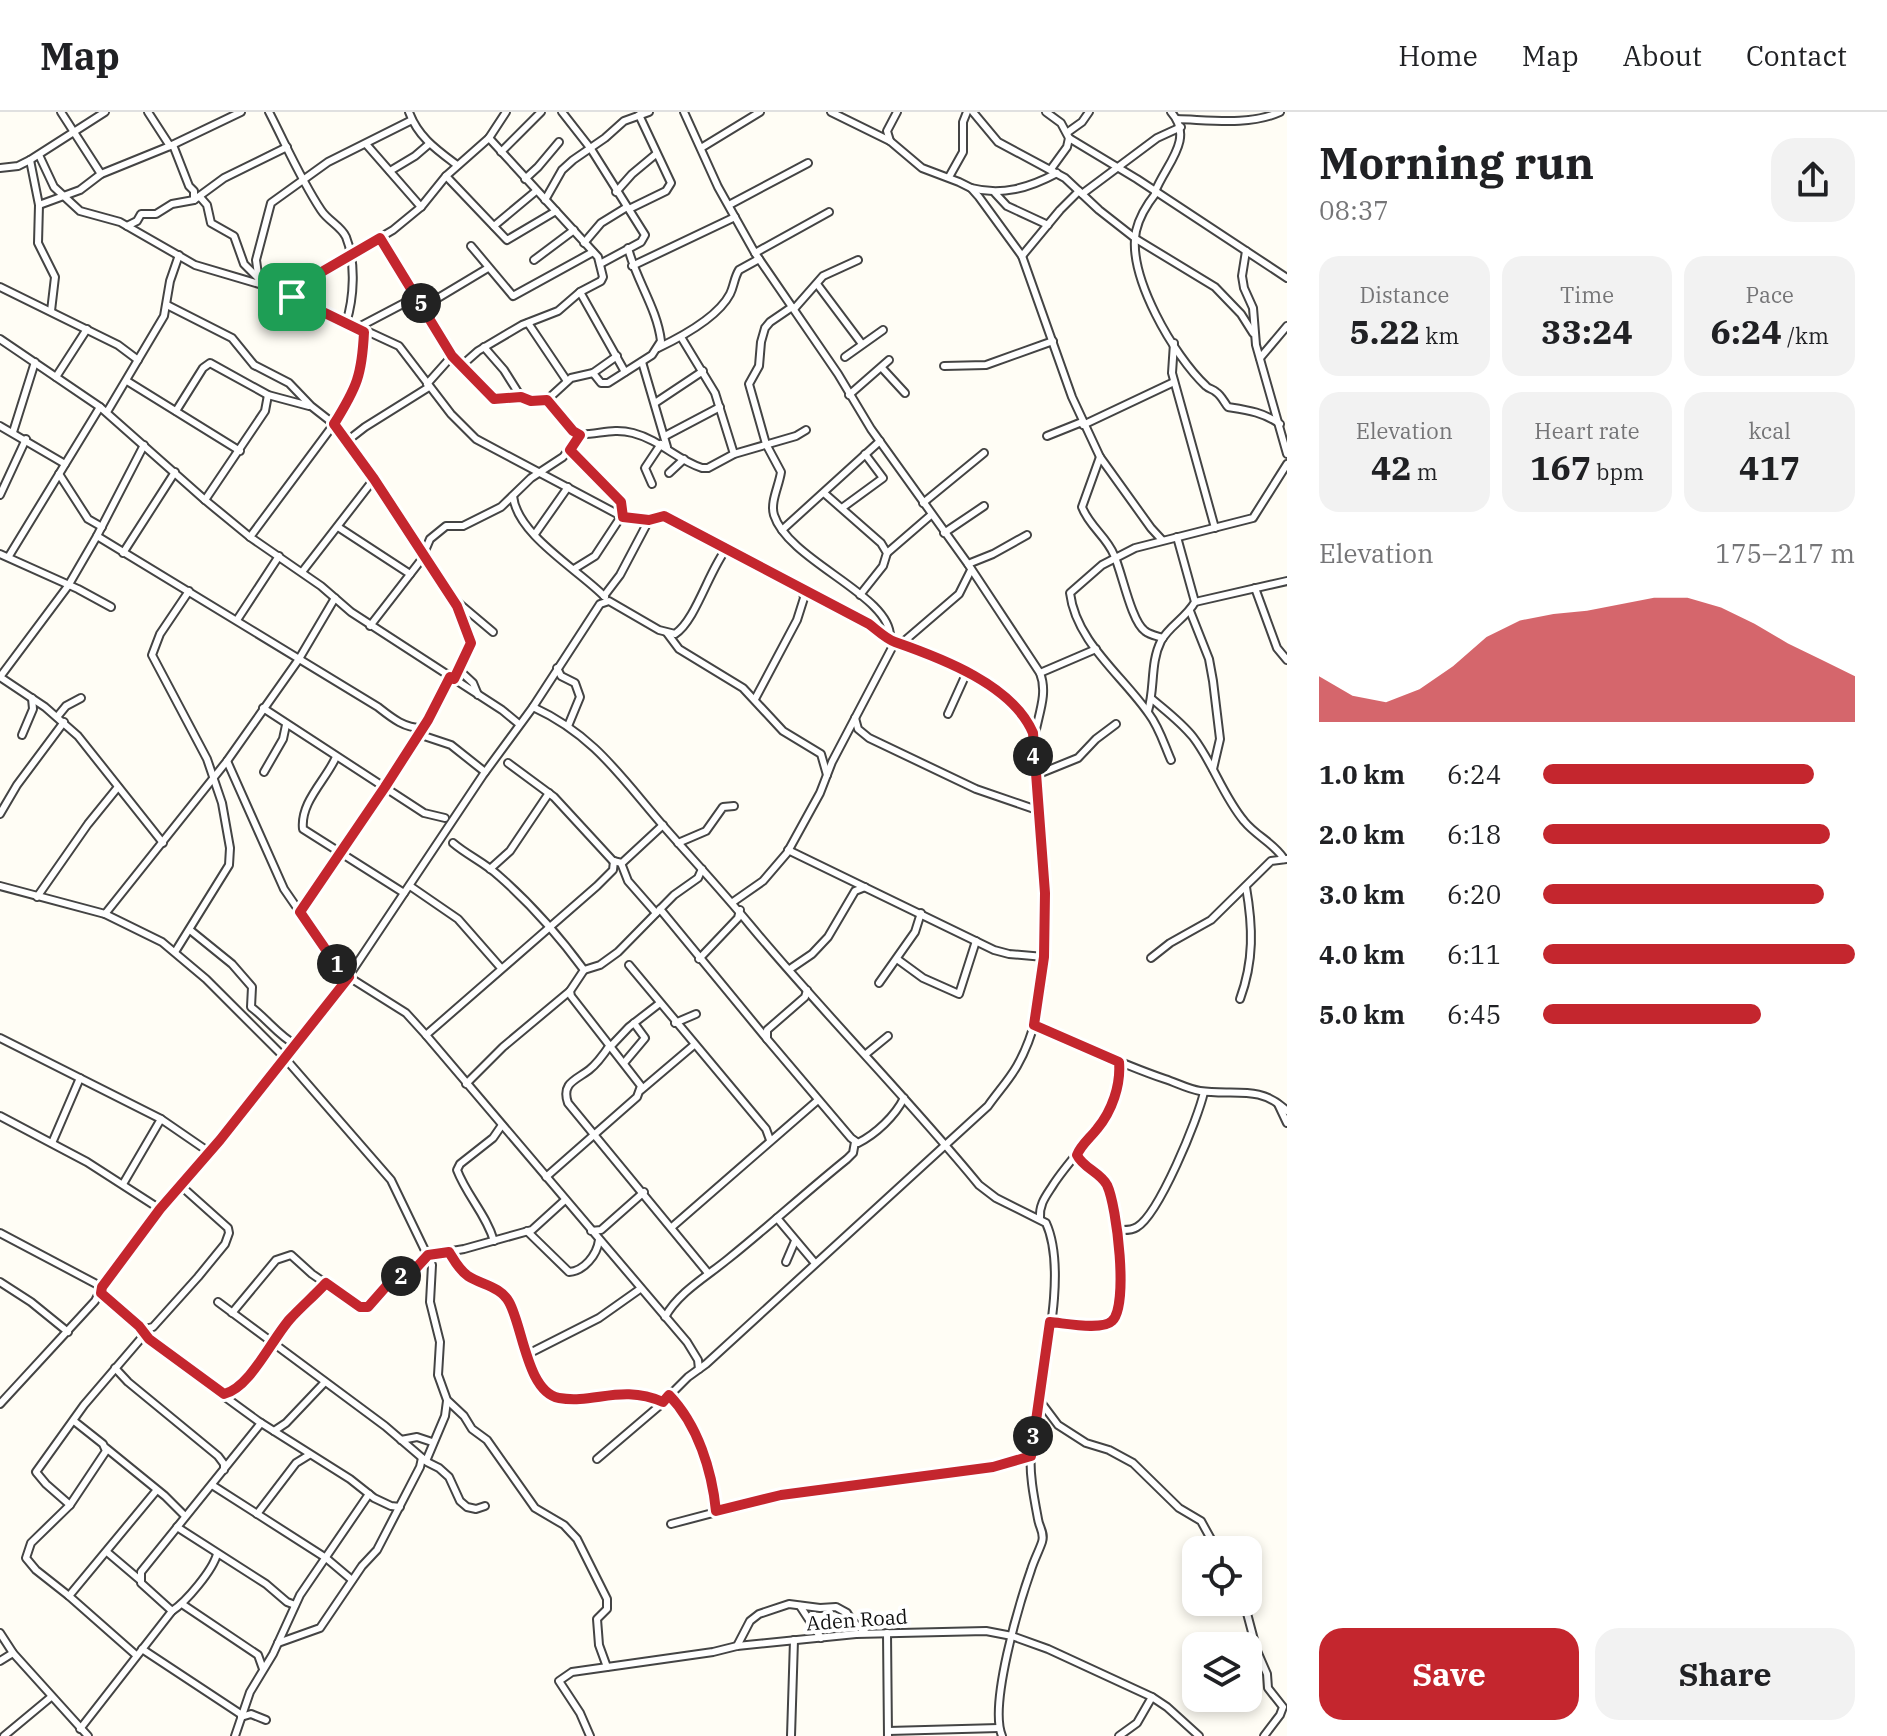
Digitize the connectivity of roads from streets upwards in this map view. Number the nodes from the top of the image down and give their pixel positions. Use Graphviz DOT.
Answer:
graph roads {
  1 [pos="61,112"];
  2 [pos="105,112"];
  3 [pos="148,112"];
  4 [pos="241,112"];
  5 [pos="269,112"];
  6 [pos="409,112"];
  7 [pos="506,112"];
  8 [pos="541,112"];
  9 [pos="562,112"];
  10 [pos="620,112"];
  11 [pos="649,112"];
  12 [pos="684,112"];
  13 [pos="760,112"];
  14 [pos="831,112"];
  15 [pos="897,112"];
  16 [pos="967,112"];
  17 [pos="973,112"];
  18 [pos="1046,112"];
  19 [pos="1089,112"];
  20 [pos="1171,112"];
  21 [pos="1280,112"];
  22 [pos="639,115"];
  23 [pos="1177,119"];
  24 [pos="412,120"];
  25 [pos="624,121"];
  26 [pos="1181,127"];
  27 [pos="74,133"];
  28 [pos="1069,135"];
  29 [pos="489,138"];
  30 [pos="890,141"];
  31 [pos="559,142"];
  32 [pos="366,144"];
  33 [pos="429,144"];
  34 [pos="172,145"];
  35 [pos="287,147"];
  36 [pos="701,148"];
  37 [pos="591,149"];
  38 [pos="501,152"];
  39 [pos="656,154"];
  40 [pos="39,155"];
  41 [pos="30,160"];
  42 [pos="808,163"];
  43 [pos="457,165"];
  44 [pos="0,168"];
  45 [pos="1119,168"];
  46 [pos="390,171"];
  47 [pos="1054,171"];
  48 [pos="101,174"];
  49 [pos="446,176"];
  50 [pos="949,177"];
  51 [pos="525,179"];
  52 [pos="303,180"];
  53 [pos="971,188"];
  54 [pos="536,191"];
  55 [pos="616,192"];
  56 [pos="1080,192"];
  57 [pos="1156,192"];
  58 [pos="995,193"];
  59 [pos="62,198"];
  60 [pos="197,198"];
  61 [pos="545,200"];
  62 [pos="39,205"];
  63 [pos="729,205"];
  64 [pos="421,207"];
  65 [pos="628,208"];
  66 [pos="556,211"];
  67 [pos="829,212"];
  68 [pos="735,217"];
  69 [pos="1048,225"];
  70 [pos="127,226"];
  71 [pos="494,226"];
  72 [pos="574,230"];
  73 [pos="380,238"];
  74 [pos="1136,239"];
  75 [pos="584,243"];
  76 [pos="471,246"];
  77 [pos="628,248"];
  78 [pos="1246,251"];
  79 [pos="593,252"];
  80 [pos="179,255"];
  81 [pos="351,255"];
  82 [pos="757,256"];
  83 [pos="1022,256"];
  84 [pos="534,260"];
  85 [pos="858,260"];
  86 [pos="600,264"];
  87 [pos="632,266"];
  88 [pos="488,268"];
  89 [pos="1287,278"];
  90 [pos="258,280"];
  91 [pos="817,284"];
  92 [pos="0,287"];
  93 [pos="580,292"];
  94 [pos="292,297"];
  95 [pos="416,297"];
  96 [pos="167,305"];
  97 [pos="423,307"];
  98 [pos="793,308"];
  99 [pos="51,311"];
  100 [pos="346,323"];
  101 [pos="528,323"];
  102 [pos="1287,326"];
  103 [pos="87,329"];
  104 [pos="361,330"];
  105 [pos="883,330"];
  106 [pos="1253,333"];
  107 [pos="681,337"];
  108 [pos="0,339"];
  109 [pos="1053,341"];
  110 [pos="1174,343"];
  111 [pos="862,344"];
  112 [pos="484,347"];
  113 [pos="658,348"];
  114 [pos="143,350"];
  115 [pos="131,353"];
  116 [pos="452,356"];
  117 [pos="617,356"];
  118 [pos="845,357"];
  119 [pos="1260,358"];
  120 [pos="138,360"];
  121 [pos="889,360"];
  122 [pos="35,362"];
  123 [pos="642,362"];
  124 [pos="461,366"];
  125 [pos="944,366"];
  126 [pos="882,368"];
  127 [pos="703,371"];
  128 [pos="625,372"];
  129 [pos="593,373"];
  130 [pos="56,377"];
  131 [pos="127,381"];
  132 [pos="567,381"];
  133 [pos="1174,382"];
  134 [pos="428,385"];
  135 [pos="905,393"];
  136 [pos="268,395"];
  137 [pos="849,395"];
  138 [pos="521,397"];
  139 [pos="547,400"];
  140 [pos="655,403"];
  141 [pos="311,406"];
  142 [pos="100,407"];
  143 [pos="720,407"];
  144 [pos="176,411"];
  145 [pos="107,412"];
  146 [pos="334,424"];
  147 [pos="1083,424"];
  148 [pos="1280,424"];
  149 [pos="0,426"];
  150 [pos="806,430"];
  151 [pos="13,432"];
  152 [pos="1285,433"];
  153 [pos="580,435"];
  154 [pos="665,436"];
  155 [pos="1047,436"];
  156 [pos="26,439"];
  157 [pos="347,441"];
  158 [pos="880,441"];
  159 [pos="766,444"];
  160 [pos="144,445"];
  161 [pos="664,446"];
  162 [pos="570,450"];
  163 [pos="240,451"];
  164 [pos="984,453"];
  165 [pos="734,454"];
  166 [pos="865,454"];
  167 [pos="1287,454"];
  168 [pos="1100,457"];
  169 [pos="684,459"];
  170 [pos="65,464"];
  171 [pos="1287,464"];
  172 [pos="175,472"];
  173 [pos="540,472"];
  174 [pos="669,473"];
  175 [pos="59,474"];
  176 [pos="374,479"];
  177 [pos="652,484"];
  178 [pos="568,487"];
  179 [pos="824,493"];
  180 [pos="0,495"];
  181 [pos="513,496"];
  182 [pos="205,500"];
  183 [pos="923,503"];
  184 [pos="984,506"];
  185 [pos="842,508"];
  186 [pos="931,515"];
  187 [pos="623,517"];
  188 [pos="649,520"];
  189 [pos="102,527"];
  190 [pos="338,527"];
  191 [pos="1215,528"];
  192 [pos="782,530"];
  193 [pos="944,533"];
  194 [pos="535,534"];
  195 [pos="1027,535"];
  196 [pos="97,536"];
  197 [pos="250,537"];
  198 [pos="1177,537"];
  199 [pos="1162,540"];
  200 [pos="727,548"];
  201 [pos="123,553"];
  202 [pos="887,553"];
  203 [pos="0,554"];
  204 [pos="424,554"];
  205 [pos="9,556"];
  206 [pos="279,556"];
  207 [pos="1115,557"];
  208 [pos="970,567"];
  209 [pos="574,569"];
  210 [pos="302,572"];
  211 [pos="410,574"];
  212 [pos="1287,581"];
  213 [pos="68,586"];
  214 [pos="802,588"];
  215 [pos="1255,588"];
  216 [pos="189,591"];
  217 [pos="860,595"];
  218 [pos="452,597"];
  219 [pos="335,598"];
  220 [pos="606,598"];
  221 [pos="1195,602"];
  222 [pos="111,607"];
  223 [pos="1190,611"];
  224 [pos="237,620"];
  225 [pos="370,626"];
  226 [pos="493,632"];
  227 [pos="667,633"];
  228 [pos="1163,638"];
  229 [pos="896,641"];
  230 [pos="1096,649"];
  231 [pos="299,659"];
  232 [pos="1287,660"];
  233 [pos="558,666"];
  234 [pos="459,670"];
  235 [pos="967,672"];
  236 [pos="1040,673"];
  237 [pos="0,677"];
  238 [pos="452,678"];
  239 [pos="478,695"];
  240 [pos="32,698"];
  241 [pos="81,698"];
  242 [pos="755,699"];
  243 [pos="1152,699"];
  244 [pos="533,707"];
  245 [pos="263,708"];
  246 [pos="1148,711"];
  247 [pos="948,714"];
  248 [pos="855,718"];
  249 [pos="61,720"];
  250 [pos="519,724"];
  251 [pos="1116,724"];
  252 [pos="286,725"];
  253 [pos="568,726"];
  254 [pos="418,733"];
  255 [pos="1033,733"];
  256 [pos="22,735"];
  257 [pos="336,757"];
  258 [pos="1171,760"];
  259 [pos="227,761"];
  260 [pos="508,763"];
  261 [pos="1213,769"];
  262 [pos="264,772"];
  263 [pos="485,772"];
  264 [pos="827,775"];
  265 [pos="1036,775"];
  266 [pos="212,777"];
  267 [pos="118,787"];
  268 [pos="385,787"];
  269 [pos="549,793"];
  270 [pos="734,806"];
  271 [pos="1040,811"];
  272 [pos="0,814"];
  273 [pos="445,818"];
  274 [pos="663,825"];
  275 [pos="163,843"];
  276 [pos="453,843"];
  277 [pos="678,843"];
  278 [pos="1287,843"];
  279 [pos="1277,849"];
  280 [pos="788,850"];
  281 [pos="341,853"];
  282 [pos="1283,859"];
  283 [pos="617,862"];
  284 [pos="1287,868"];
  285 [pos="490,869"];
  286 [pos="702,869"];
  287 [pos="0,886"];
  288 [pos="410,886"];
  289 [pos="865,887"];
  290 [pos="1246,887"];
  291 [pos="404,893"];
  292 [pos="37,897"];
  293 [pos="733,902"];
  294 [pos="740,910"];
  295 [pos="658,911"];
  296 [pos="300,912"];
  297 [pos="921,913"];
  298 [pos="105,914"];
  299 [pos="550,926"];
  300 [pos="190,930"];
  301 [pos="976,941"];
  302 [pos="175,952"];
  303 [pos="1044,957"];
  304 [pos="1151,958"];
  305 [pos="699,959"];
  306 [pos="897,959"];
  307 [pos="629,965"];
  308 [pos="501,968"];
  309 [pos="790,969"];
  310 [pos="584,970"];
  311 [pos="349,977"];
  312 [pos="879,983"];
  313 [pos="807,990"];
  314 [pos="570,991"];
  315 [pos="1240,999"];
  316 [pos="660,1003"];
  317 [pos="696,1014"];
  318 [pos="634,1023"];
  319 [pos="675,1023"];
  320 [pos="1034,1025"];
  321 [pos="426,1035"];
  322 [pos="888,1036"];
  323 [pos="0,1038"];
  324 [pos="767,1039"];
  325 [pos="296,1045"];
  326 [pos="694,1045"];
  327 [pos="611,1046"];
  328 [pos="866,1054"];
  329 [pos="284,1057"];
  330 [pos="1119,1062"];
  331 [pos="624,1063"];
  332 [pos="80,1078"];
  333 [pos="466,1084"];
  334 [pos="641,1090"];
  335 [pos="1204,1092"];
  336 [pos="904,1098"];
  337 [pos="818,1100"];
  338 [pos="1277,1101"];
  339 [pos="1287,1111"];
  340 [pos="0,1116"];
  341 [pos="161,1119"];
  342 [pos="1287,1123"];
  343 [pos="502,1125"];
  344 [pos="596,1135"];
  345 [pos="770,1140"];
  346 [pos="855,1142"];
  347 [pos="52,1143"];
  348 [pos="946,1145"];
  349 [pos="209,1152"];
  350 [pos="1077,1152"];
  351 [pos="546,1177"];
  352 [pos="123,1184"];
  353 [pos="181,1186"];
  354 [pos="644,1192"];
  355 [pos="565,1200"];
  356 [pos="160,1209"];
  357 [pos="777,1218"];
  358 [pos="1040,1218"];
  359 [pos="672,1227"];
  360 [pos="1118,1230"];
  361 [pos="527,1231"];
  362 [pos="591,1231"];
  363 [pos="0,1233"];
  364 [pos="599,1240"];
  365 [pos="494,1241"];
  366 [pos="795,1241"];
  367 [pos="449,1252"];
  368 [pos="428,1255"];
  369 [pos="786,1262"];
  370 [pos="814,1262"];
  371 [pos="708,1273"];
  372 [pos="0,1282"];
  373 [pos="326,1283"];
  374 [pos="640,1289"];
  375 [pos="102,1290"];
  376 [pos="218,1302"];
  377 [pos="232,1313"];
  378 [pos="665,1317"];
  379 [pos="1050,1322"];
  380 [pos="68,1332"];
  381 [pos="142,1333"];
  382 [pos="272,1343"];
  383 [pos="528,1354"];
  384 [pos="115,1368"];
  385 [pos="699,1369"];
  386 [pos="325,1382"];
  387 [pos="224,1394"];
  388 [pos="669,1395"];
  389 [pos="447,1400"];
  390 [pos="1040,1401"];
  391 [pos="663,1402"];
  392 [pos="0,1404"];
  393 [pos="74,1421"];
  394 [pos="261,1423"];
  395 [pos="274,1431"];
  396 [pos="401,1440"];
  397 [pos="432,1442"];
  398 [pos="106,1448"];
  399 [pos="309,1455"];
  400 [pos="1031,1456"];
  401 [pos="424,1459"];
  402 [pos="597,1459"];
  403 [pos="224,1470"];
  404 [pos="212,1485"];
  405 [pos="156,1491"];
  406 [pos="369,1494"];
  407 [pos="70,1505"];
  408 [pos="485,1506"];
  409 [pos="400,1507"];
  410 [pos="716,1511"];
  411 [pos="257,1514"];
  412 [pos="185,1516"];
  413 [pos="671,1524"];
  414 [pos="177,1527"];
  415 [pos="1209,1536"];
  416 [pos="107,1552"];
  417 [pos="217,1554"];
  418 [pos="324,1556"];
  419 [pos="140,1580"];
  420 [pos="352,1580"];
  421 [pos="69,1596"];
  422 [pos="182,1604"];
  423 [pos="295,1605"];
  424 [pos="800,1606"];
  425 [pos="172,1611"];
  426 [pos="1248,1616"];
  427 [pos="0,1633"];
  428 [pos="868,1633"];
  429 [pos="887,1633"];
  430 [pos="1012,1636"];
  431 [pos="821,1638"];
  432 [pos="794,1640"];
  433 [pos="278,1643"];
  434 [pos="737,1646"];
  435 [pos="142,1649"];
  436 [pos="13,1653"];
  437 [pos="136,1655"];
  438 [pos="0,1661"];
  439 [pos="607,1667"];
  440 [pos="263,1669"];
  441 [pos="51,1697"];
  442 [pos="1152,1697"];
  443 [pos="241,1716"];
  444 [pos="266,1720"];
  445 [pos="999,1728"];
  446 [pos="80,1729"];
  447 [pos="888,1734"];
  448 [pos="4,1736"];
  449 [pos="88,1736"];
  450 [pos="235,1736"];
  451 [pos="590,1736"];
  452 [pos="791,1736"];
  453 [pos="1002,1736"];
  454 [pos="1119,1736"];
  455 [pos="1199,1736"];
  456 [pos="1264,1736"];
  1 -- 27 [label="street"];
  2 -- 27 [label="street"];
  3 -- 34 [label="street"];
  4 -- 34 [label="street"];
  5 -- 35 [label="street"];
  6 -- 24 [label="street"];
  7 -- 29 [label="street"];
  8 -- 38 [label="street"];
  9 -- 37 [label="street"];
  10 -- 25 [label="street"];
  11 -- 22 [label="street"];
  12 -- 36 [label="street"];
  13 -- 36 [label="street"];
  14 -- 30 [label="street"];
  15 -- 30 [label="street"];
  16 -- 50 [label="street"];
  17 -- 47 [label="street"];
  18 -- 28 [label="street"];
  19 -- 28 [label="street"];
  20 -- 23 [label="street"];
  21 -- 23 [label="street"];
  22 -- 25 [label="street"];
  22 -- 39 [label="street"];
  23 -- 26 [label="street"];
  24 -- 32 [label="street"];
  24 -- 33 [label="street"];
  25 -- 37 [label="street"];
  26 -- 45 [label="street"];
  26 -- 57 [label="street"];
  27 -- 40 [label="street"];
  27 -- 48 [label="street"];
  28 -- 45 [label="street"];
  28 -- 47 [label="street"];
  29 -- 38 [label="street"];
  29 -- 43 [label="street"];
  30 -- 50 [label="street"];
  31 -- 51 [label="street"];
  32 -- 46 [label="street"];
  32 -- 52 [label="street"];
  33 -- 43 [label="street"];
  33 -- 46 [label="street"];
  34 -- 48 [label="street"];
  34 -- 60 [label="street"];
  35 -- 52 [label="street"];
  35 -- 60 [label="street"];
  36 -- 63 [label="street"];
  37 -- 55 [label="street"];
  37 -- 61 [label="street"];
  38 -- 51 [label="street"];
  39 -- 55 [label="street"];
  39 -- 65 [label="street"];
  40 -- 41 [label="street"];
  40 -- 59 [label="street"];
  41 -- 44 [label="street"];
  41 -- 62 [label="street"];
  42 -- 63 [label="street"];
  43 -- 49 [label="street"];
  45 -- 56 [label="street"];
  45 -- 57 [label="street"];
  46 -- 64 [label="street"];
  47 -- 56 [label="street"];
  47 -- 58 [label="street"];
  48 -- 59 [label="street"];
  49 -- 64 [label="street"];
  49 -- 71 [label="street"];
  50 -- 53 [label="street"];
  51 -- 54 [label="street"];
  52 -- 81 [label="street"];
  52 -- 90 [label="street"];
  53 -- 58 [label="street"];
  53 -- 83 [label="street"];
  54 -- 61 [label="street"];
  54 -- 71 [label="street"];
  55 -- 65 [label="street"];
  56 -- 69 [label="street"];
  56 -- 74 [label="street"];
  57 -- 74 [label="street"];
  57 -- 78 [label="street"];
  58 -- 69 [label="street"];
  59 -- 62 [label="street"];
  59 -- 70 [label="street"];
  60 -- 70 [label="street"];
  60 -- 90 [label="street"];
  61 -- 66 [label="street"];
  62 -- 99 [label="street"];
  63 -- 68 [label="street"];
  64 -- 73 [label="street"];
  65 -- 75 [label="street"];
  65 -- 77 [label="street"];
  66 -- 71 [label="street"];
  66 -- 72 [label="street"];
  67 -- 82 [label="street"];
  68 -- 82 [label="street"];
  68 -- 87 [label="street"];
  69 -- 83 [label="street"];
  70 -- 80 [label="street"];
  72 -- 75 [label="street"];
  72 -- 84 [label="street"];
  73 -- 81 [label="street"];
  73 -- 95 [label="street"];
  74 -- 106 [label="street"];
  74 -- 110 [label="street"];
  75 -- 79 [label="street"];
  76 -- 88 [label="street"];
  77 -- 86 [label="street"];
  77 -- 87 [label="street"];
  78 -- 89 [label="street"];
  78 -- 106 [label="street"];
  79 -- 86 [label="street"];
  79 -- 88 [label="street"];
  80 -- 90 [label="street"];
  80 -- 96 [label="street"];
  81 -- 94 [label="street"];
  81 -- 100 [label="street"];
  82 -- 98 [label="street"];
  82 -- 107 [label="street"];
  83 -- 109 [label="street"];
  85 -- 91 [label="street"];
  86 -- 93 [label="street"];
  87 -- 113 [label="street"];
  88 -- 97 [label="street"];
  90 -- 94 [label="street"];
  91 -- 98 [label="street"];
  91 -- 111 [label="street"];
  92 -- 99 [label="street"];
  93 -- 101 [label="street"];
  93 -- 117 [label="street"];
  94 -- 100 [label="street"];
  95 -- 97 [label="street"];
  95 -- 104 [label="street"];
  96 -- 114 [label="street"];
  96 -- 141 [label="street"];
  97 -- 116 [label="street"];
  98 -- 137 [label="street"];
  98 -- 159 [label="street"];
  99 -- 103 [label="street"];
  100 -- 104 [label="street"];
  101 -- 112 [label="street"];
  101 -- 132 [label="street"];
  102 -- 119 [label="street"];
  103 -- 115 [label="street"];
  103 -- 130 [label="street"];
  104 -- 134 [label="street"];
  104 -- 146 [label="street"];
  105 -- 111 [label="street"];
  106 -- 119 [label="street"];
  107 -- 113 [label="street"];
  107 -- 127 [label="street"];
  108 -- 122 [label="street"];
  109 -- 125 [label="street"];
  109 -- 147 [label="street"];
  110 -- 133 [label="street"];
  110 -- 148 [label="street"];
  111 -- 118 [label="street"];
  112 -- 124 [label="street"];
  112 -- 138 [label="street"];
  113 -- 123 [label="street"];
  114 -- 115 [label="street"];
  114 -- 120 [label="street"];
  115 -- 120 [label="street"];
  116 -- 124 [label="street"];
  116 -- 134 [label="street"];
  117 -- 128 [label="street"];
  117 -- 129 [label="street"];
  119 -- 148 [label="street"];
  120 -- 131 [label="street"];
  121 -- 126 [label="street"];
  122 -- 130 [label="street"];
  122 -- 151 [label="street"];
  123 -- 128 [label="street"];
  123 -- 140 [label="street"];
  124 -- 138 [label="street"];
  126 -- 135 [label="street"];
  126 -- 137 [label="street"];
  127 -- 140 [label="street"];
  127 -- 143 [label="street"];
  128 -- 129 [label="street"];
  129 -- 132 [label="street"];
  130 -- 142 [label="street"];
  131 -- 144 [label="street"];
  131 -- 145 [label="street"];
  132 -- 139 [label="street"];
  133 -- 147 [label="street"];
  133 -- 191 [label="street"];
  134 -- 157 [label="street"];
  134 -- 173 [label="street"];
  136 -- 141 [label="street"];
  136 -- 144 [label="street"];
  136 -- 163 [label="street"];
  137 -- 158 [label="street"];
  138 -- 139 [label="street"];
  139 -- 153 [label="street"];
  140 -- 154 [label="street"];
  141 -- 146 [label="street"];
  142 -- 145 [label="street"];
  142 -- 170 [label="street"];
  143 -- 154 [label="street"];
  143 -- 165 [label="street"];
  144 -- 163 [label="street"];
  145 -- 160 [label="street"];
  146 -- 157 [label="street"];
  146 -- 197 [label="street"];
  147 -- 155 [label="street"];
  147 -- 168 [label="street"];
  148 -- 152 [label="street"];
  149 -- 151 [label="street"];
  150 -- 159 [label="street"];
  151 -- 156 [label="street"];
  152 -- 167 [label="street"];
  153 -- 161 [label="street"];
  153 -- 162 [label="street"];
  154 -- 161 [label="street"];
  156 -- 170 [label="street"];
  156 -- 180 [label="street"];
  157 -- 176 [label="street"];
  158 -- 166 [label="street"];
  158 -- 183 [label="street"];
  159 -- 165 [label="street"];
  159 -- 192 [label="street"];
  160 -- 172 [label="street"];
  160 -- 189 [label="street"];
  161 -- 169 [label="street"];
  161 -- 177 [label="street"];
  162 -- 173 [label="street"];
  162 -- 187 [label="street"];
  163 -- 182 [label="street"];
  164 -- 183 [label="street"];
  165 -- 169 [label="street"];
  166 -- 179 [label="street"];
  166 -- 185 [label="street"];
  168 -- 199 [label="street"];
  168 -- 207 [label="street"];
  169 -- 174 [label="street"];
  170 -- 175 [label="street"];
  171 -- 191 [label="street"];
  172 -- 182 [label="street"];
  172 -- 201 [label="street"];
  173 -- 178 [label="street"];
  173 -- 181 [label="street"];
  175 -- 189 [label="street"];
  175 -- 205 [label="street"];
  176 -- 190 [label="street"];
  176 -- 204 [label="street"];
  178 -- 187 [label="street"];
  178 -- 194 [label="street"];
  179 -- 185 [label="street"];
  179 -- 192 [label="street"];
  181 -- 194 [label="street"];
  181 -- 204 [label="street"];
  182 -- 197 [label="street"];
  183 -- 186 [label="street"];
  184 -- 193 [label="street"];
  185 -- 202 [label="street"];
  186 -- 193 [label="street"];
  186 -- 202 [label="street"];
  187 -- 188 [label="street"];
  187 -- 209 [label="street"];
  188 -- 200 [label="street"];
  188 -- 220 [label="street"];
  189 -- 196 [label="street"];
  190 -- 210 [label="street"];
  190 -- 211 [label="street"];
  191 -- 198 [label="street"];
  192 -- 217 [label="street"];
  193 -- 208 [label="street"];
  194 -- 209 [label="street"];
  195 -- 208 [label="street"];
  196 -- 201 [label="street"];
  196 -- 213 [label="street"];
  197 -- 206 [label="street"];
  198 -- 199 [label="street"];
  198 -- 221 [label="street"];
  199 -- 207 [label="street"];
  200 -- 214 [label="street"];
  200 -- 227 [label="street"];
  201 -- 216 [label="street"];
  202 -- 217 [label="street"];
  203 -- 205 [label="street"];
  204 -- 211 [label="street"];
  204 -- 218 [label="street"];
  205 -- 213 [label="street"];
  206 -- 210 [label="street"];
  206 -- 224 [label="street"];
  207 -- 228 [label="street"];
  207 -- 230 [label="street"];
  208 -- 229 [label="street"];
  208 -- 236 [label="street"];
  209 -- 220 [label="street"];
  210 -- 219 [label="street"];
  211 -- 225 [label="street"];
  212 -- 215 [label="street"];
  213 -- 222 [label="street"];
  213 -- 237 [label="street"];
  214 -- 229 [label="street"];
  214 -- 242 [label="street"];
  215 -- 221 [label="street"];
  215 -- 232 [label="street"];
  216 -- 224 [label="street"];
  216 -- 266 [label="street"];
  217 -- 229 [label="street"];
  218 -- 226 [label="street"];
  218 -- 234 [label="street"];
  219 -- 225 [label="street"];
  219 -- 231 [label="street"];
  220 -- 227 [label="street"];
  220 -- 233 [label="street"];
  221 -- 223 [label="street"];
  223 -- 228 [label="street"];
  223 -- 261 [label="street"];
  224 -- 231 [label="street"];
  225 -- 238 [label="street"];
  227 -- 242 [label="street"];
  228 -- 243 [label="street"];
  229 -- 235 [label="street"];
  229 -- 248 [label="street"];
  230 -- 236 [label="street"];
  230 -- 246 [label="street"];
  231 -- 245 [label="street"];
  231 -- 254 [label="street"];
  233 -- 244 [label="street"];
  233 -- 253 [label="street"];
  234 -- 238 [label="street"];
  234 -- 239 [label="street"];
  235 -- 247 [label="street"];
  235 -- 255 [label="street"];
  236 -- 255 [label="street"];
  237 -- 240 [label="street"];
  238 -- 239 [label="street"];
  238 -- 254 [label="street"];
  239 -- 250 [label="street"];
  240 -- 249 [label="street"];
  240 -- 256 [label="street"];
  241 -- 249 [label="street"];
  242 -- 264 [label="street"];
  243 -- 246 [label="street"];
  243 -- 261 [label="street"];
  244 -- 250 [label="street"];
  244 -- 253 [label="street"];
  245 -- 252 [label="street"];
  245 -- 259 [label="street"];
  246 -- 258 [label="street"];
  248 -- 264 [label="street"];
  248 -- 271 [label="street"];
  249 -- 267 [label="street"];
  249 -- 272 [label="street"];
  250 -- 263 [label="street"];
  251 -- 265 [label="street"];
  252 -- 257 [label="street"];
  252 -- 262 [label="street"];
  253 -- 274 [label="street"];
  254 -- 263 [label="street"];
  254 -- 268 [label="street"];
  255 -- 265 [label="street"];
  257 -- 268 [label="street"];
  257 -- 281 [label="street"];
  259 -- 266 [label="street"];
  259 -- 296 [label="street"];
  260 -- 269 [label="street"];
  261 -- 279 [label="street"];
  263 -- 288 [label="street"];
  264 -- 280 [label="street"];
  265 -- 271 [label="street"];
  266 -- 275 [label="street"];
  266 -- 300 [label="street"];
  267 -- 275 [label="street"];
  267 -- 292 [label="street"];
  268 -- 273 [label="street"];
  268 -- 281 [label="street"];
  269 -- 283 [label="street"];
  269 -- 285 [label="street"];
  270 -- 277 [label="street"];
  271 -- 303 [label="street"];
  274 -- 277 [label="street"];
  274 -- 283 [label="street"];
  275 -- 298 [label="street"];
  276 -- 285 [label="street"];
  277 -- 286 [label="street"];
  278 -- 279 [label="street"];
  279 -- 282 [label="street"];
  280 -- 289 [label="street"];
  280 -- 293 [label="street"];
  281 -- 291 [label="street"];
  281 -- 296 [label="street"];
  282 -- 284 [label="street"];
  282 -- 290 [label="street"];
  283 -- 295 [label="street"];
  283 -- 299 [label="street"];
  285 -- 299 [label="street"];
  286 -- 293 [label="street"];
  286 -- 295 [label="street"];
  287 -- 292 [label="street"];
  288 -- 291 [label="street"];
  288 -- 308 [label="street"];
  289 -- 297 [label="street"];
  289 -- 309 [label="street"];
  290 -- 304 [label="street"];
  290 -- 315 [label="street"];
  291 -- 311 [label="street"];
  292 -- 298 [label="street"];
  293 -- 294 [label="street"];
  294 -- 305 [label="street"];
  294 -- 309 [label="street"];
  295 -- 305 [label="street"];
  295 -- 310 [label="street"];
  296 -- 311 [label="street"];
  297 -- 301 [label="street"];
  297 -- 306 [label="street"];
  298 -- 302 [label="street"];
  299 -- 308 [label="street"];
  299 -- 310 [label="street"];
  300 -- 302 [label="street"];
  300 -- 325 [label="street"];
  301 -- 303 [label="street"];
  301 -- 306 [label="street"];
  302 -- 329 [label="street"];
  303 -- 320 [label="street"];
  305 -- 324 [label="street"];
  306 -- 312 [label="street"];
  307 -- 316 [label="street"];
  308 -- 321 [label="street"];
  309 -- 313 [label="street"];
  310 -- 314 [label="street"];
  311 -- 321 [label="street"];
  311 -- 325 [label="street"];
  313 -- 324 [label="street"];
  313 -- 328 [label="street"];
  314 -- 327 [label="street"];
  314 -- 333 [label="street"];
  316 -- 318 [label="street"];
  316 -- 319 [label="street"];
  317 -- 319 [label="street"];
  318 -- 327 [label="street"];
  318 -- 331 [label="street"];
  319 -- 326 [label="street"];
  320 -- 330 [label="street"];
  320 -- 348 [label="street"];
  321 -- 333 [label="street"];
  322 -- 328 [label="street"];
  323 -- 332 [label="street"];
  324 -- 337 [label="street"];
  325 -- 329 [label="street"];
  326 -- 334 [label="street"];
  326 -- 345 [label="street"];
  327 -- 331 [label="street"];
  327 -- 344 [label="street"];
  328 -- 336 [label="street"];
  329 -- 349 [label="street"];
  329 -- 368 [label="street"];
  330 -- 335 [label="street"];
  330 -- 350 [label="street"];
  331 -- 334 [label="street"];
  332 -- 341 [label="street"];
  332 -- 347 [label="street"];
  333 -- 343 [label="street"];
  334 -- 344 [label="street"];
  335 -- 338 [label="street"];
  335 -- 360 [label="street"];
  336 -- 346 [label="street"];
  336 -- 348 [label="street"];
  337 -- 345 [label="street"];
  337 -- 346 [label="street"];
  338 -- 339 [label="street"];
  338 -- 342 [label="street"];
  340 -- 347 [label="street"];
  341 -- 349 [label="street"];
  341 -- 352 [label="street"];
  343 -- 351 [label="street"];
  343 -- 365 [label="street"];
  344 -- 351 [label="street"];
  344 -- 354 [label="street"];
  345 -- 359 [label="street"];
  346 -- 357 [label="street"];
  347 -- 352 [label="street"];
  348 -- 358 [label="street"];
  348 -- 370 [label="street"];
  349 -- 353 [label="street"];
  350 -- 358 [label="street"];
  350 -- 360 [label="street"];
  351 -- 355 [label="street"];
  352 -- 356 [label="street"];
  353 -- 356 [label="street"];
  353 -- 381 [label="street"];
  354 -- 359 [label="street"];
  354 -- 362 [label="street"];
  355 -- 361 [label="street"];
  355 -- 362 [label="street"];
  356 -- 375 [label="street"];
  357 -- 366 [label="street"];
  357 -- 371 [label="street"];
  358 -- 379 [label="street"];
  359 -- 371 [label="street"];
  360 -- 379 [label="street"];
  361 -- 364 [label="street"];
  361 -- 365 [label="street"];
  362 -- 364 [label="street"];
  363 -- 375 [label="street"];
  364 -- 374 [label="street"];
  365 -- 367 [label="street"];
  366 -- 369 [label="street"];
  366 -- 370 [label="street"];
  367 -- 368 [label="street"];
  367 -- 383 [label="street"];
  368 -- 373 [label="street"];
  368 -- 389 [label="street"];
  370 -- 385 [label="street"];
  371 -- 378 [label="street"];
  372 -- 380 [label="street"];
  373 -- 377 [label="street"];
  373 -- 382 [label="street"];
  374 -- 378 [label="street"];
  374 -- 383 [label="street"];
  375 -- 380 [label="street"];
  375 -- 381 [label="street"];
  376 -- 377 [label="street"];
  377 -- 382 [label="street"];
  378 -- 385 [label="street"];
  379 -- 390 [label="street"];
  380 -- 392 [label="street"];
  381 -- 384 [label="street"];
  381 -- 387 [label="street"];
  382 -- 386 [label="street"];
  382 -- 387 [label="street"];
  383 -- 391 [label="street"];
  384 -- 393 [label="street"];
  384 -- 403 [label="street"];
  385 -- 388 [label="street"];
  386 -- 395 [label="street"];
  386 -- 396 [label="street"];
  387 -- 394 [label="street"];
  388 -- 391 [label="street"];
  388 -- 410 [label="street"];
  389 -- 397 [label="street"];
  389 -- 439 [label="street"];
  390 -- 400 [label="street"];
  390 -- 415 [label="street"];
  391 -- 402 [label="street"];
  393 -- 398 [label="street"];
  393 -- 407 [label="street"];
  394 -- 395 [label="street"];
  394 -- 403 [label="street"];
  395 -- 399 [label="street"];
  396 -- 397 [label="street"];
  396 -- 401 [label="street"];
  397 -- 401 [label="street"];
  398 -- 405 [label="street"];
  398 -- 407 [label="street"];
  399 -- 406 [label="street"];
  399 -- 411 [label="street"];
  400 -- 410 [label="street"];
  400 -- 430 [label="street"];
  401 -- 408 [label="street"];
  401 -- 409 [label="street"];
  403 -- 404 [label="street"];
  404 -- 411 [label="street"];
  404 -- 412 [label="street"];
  405 -- 412 [label="street"];
  405 -- 416 [label="street"];
  406 -- 409 [label="street"];
  406 -- 418 [label="street"];
  407 -- 421 [label="street"];
  409 -- 420 [label="street"];
  410 -- 413 [label="street"];
  411 -- 418 [label="street"];
  412 -- 414 [label="street"];
  414 -- 417 [label="street"];
  414 -- 419 [label="street"];
  416 -- 419 [label="street"];
  416 -- 421 [label="street"];
  417 -- 422 [label="street"];
  417 -- 423 [label="street"];
  418 -- 420 [label="street"];
  418 -- 423 [label="street"];
  419 -- 425 [label="street"];
  420 -- 433 [label="street"];
  421 -- 437 [label="street"];
  422 -- 425 [label="street"];
  422 -- 440 [label="street"];
  423 -- 433 [label="street"];
  424 -- 428 [label="street"];
  424 -- 431 [label="street"];
  424 -- 434 [label="street"];
  425 -- 435 [label="street"];
  426 -- 456 [label="street"];
  427 -- 436 [label="street"];
  428 -- 429 [label="street, Aden Road"];
  428 -- 431 [label="street, Aden Road"];
  429 -- 430 [label="street, Aden Road"];
  429 -- 447 [label="street"];
  430 -- 442 [label="street, Aden Road"];
  430 -- 445 [label="street"];
  431 -- 432 [label="street, Aden Road"];
  432 -- 434 [label="street, Aden Road"];
  432 -- 452 [label="street"];
  433 -- 440 [label="street"];
  434 -- 439 [label="street, Aden Road"];
  435 -- 437 [label="street"];
  435 -- 443 [label="street"];
  436 -- 438 [label="street"];
  436 -- 441 [label="street"];
  437 -- 446 [label="street"];
  439 -- 451 [label="street, Aden Road"];
  440 -- 443 [label="street"];
  441 -- 446 [label="street"];
  441 -- 448 [label="street"];
  442 -- 454 [label="street"];
  442 -- 455 [label="street, Aden Road"];
  443 -- 444 [label="street"];
  443 -- 450 [label="street"];
  445 -- 447 [label="street"];
  445 -- 453 [label="street"];
  446 -- 449 [label="street"];
}
